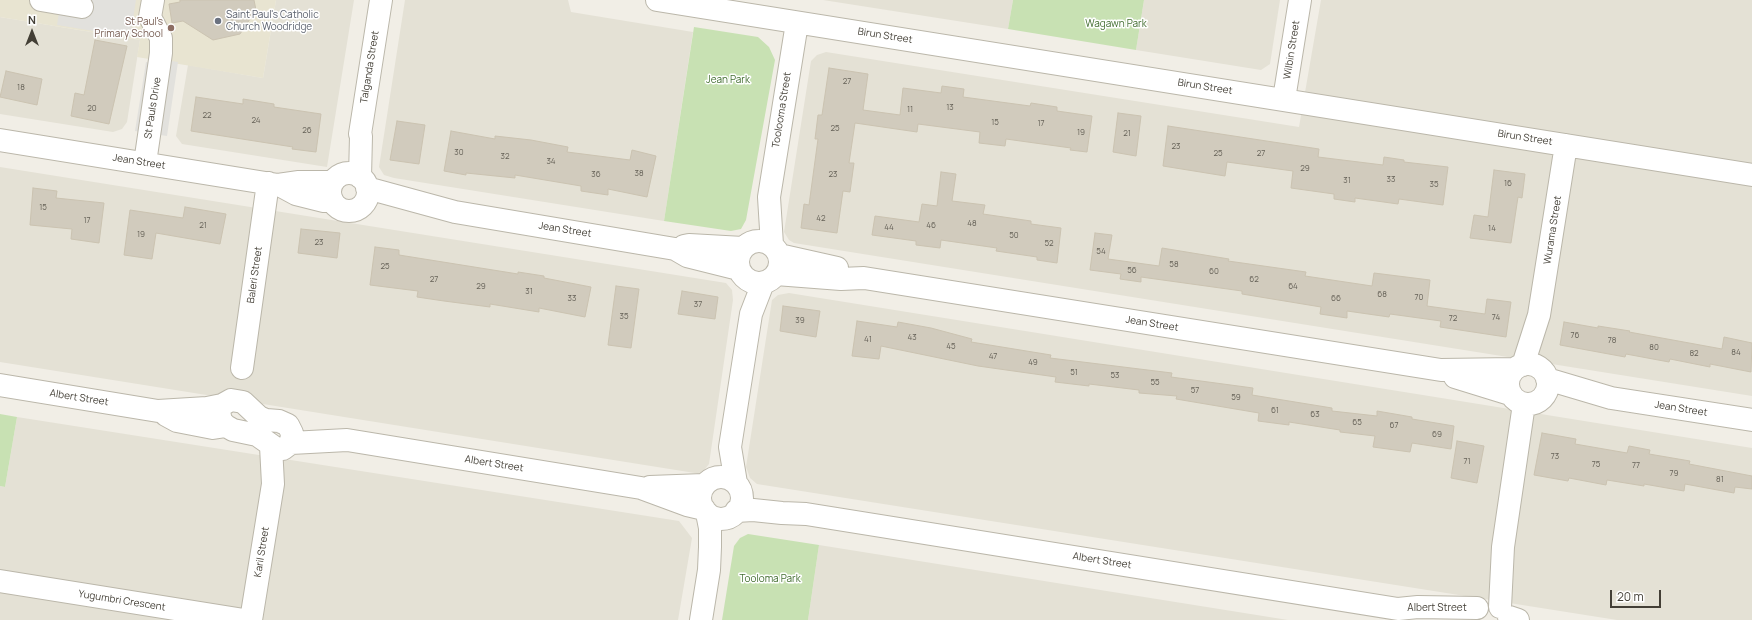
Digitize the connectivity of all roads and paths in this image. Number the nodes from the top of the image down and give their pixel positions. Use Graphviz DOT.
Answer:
graph roads {
  1 [pos="41,0"];
  2 [pos="153,0"];
  3 [pos="381,0"];
  4 [pos="657,0"];
  5 [pos="1300,0"];
  6 [pos="82,7"];
  7 [pos="797,22"];
  8 [pos="1284,99"];
  9 [pos="0,140"];
  10 [pos="1566,145"];
  11 [pos="145,164"];
  12 [pos="1752,174"];
  13 [pos="273,184"];
  14 [pos="350,187"];
  15 [pos="759,262"];
  16 [pos="1529,382"];
  17 [pos="0,385"];
  18 [pos="231,403"];
  19 [pos="158,411"];
  20 [pos="1752,420"];
  21 [pos="226,426"];
  22 [pos="283,441"];
  23 [pos="730,447"];
  24 [pos="708,482"];
  25 [pos="738,486"];
  26 [pos="641,488"];
  27 [pos="718,513"];
  28 [pos="806,514"];
  29 [pos="0,581"];
  30 [pos="1398,609"];
  31 [pos="1496,614"];
  32 [pos="244,620"];
  33 [pos="251,620"];
  34 [pos="701,620"];
  35 [pos="1421,620"];
  1 -- 6 [label="street"];
  2 -- 11 [label="street, St Pauls Drive"];
  3 -- 14 [label="street, Talganda Street"];
  4 -- 7 [label="street, Birun Street"];
  5 -- 8 [label="street, Wilbin Street"];
  7 -- 8 [label="street, Birun Street"];
  7 -- 15 [label="street, Toolooma Street"];
  8 -- 10 [label="street, Birun Street"];
  9 -- 11 [label="street, Jean Street"];
  10 -- 12 [label="street, Birun Street"];
  10 -- 16 [label="street, Wurama Street"];
  11 -- 13 [label="street, Jean Street"];
  13 -- 14 [label="street, Jean Street"];
  13 -- 18 [label="street, Baleri Street"];
  14 -- 15 [label="street, Jean Street"];
  15 -- 16 [label="street, Jean Street"];
  15 -- 23 [label="street, Toolooma Street"];
  16 -- 20 [label="street, Jean Street"];
  16 -- 31 [label="street, Wurama Street"];
  17 -- 19 [label="street, Albert Street"];
  18 -- 19 [label="street, Albert Street"];
  18 -- 21 [label="street"];
  18 -- 22 [label="street, Albert Street"];
  19 -- 21 [label="street, Albert Street"];
  21 -- 22 [label="street, Albert Street"];
  22 -- 26 [label="street, Albert Street"];
  22 -- 33 [label="street, Karil Street"];
  23 -- 24 [label="street, Toolooma Street"];
  23 -- 25 [label="street, Toolooma Street"];
  24 -- 25 [label="street, Albert Street"];
  24 -- 26 [label="street, Albert Street"];
  24 -- 27 [label="street"];
  25 -- 27 [label="street"];
  25 -- 28 [label="street, Albert Street"];
  26 -- 27 [label="street, Albert Street"];
  27 -- 28 [label="street, Albert Street"];
  27 -- 34 [label="street"];
  28 -- 30 [label="street, Albert Street"];
  29 -- 32 [label="street, Yugumbri Crescent"];
  30 -- 31 [label="street, Albert Street"];
  30 -- 35 [label="street, Albert Street"];
}
